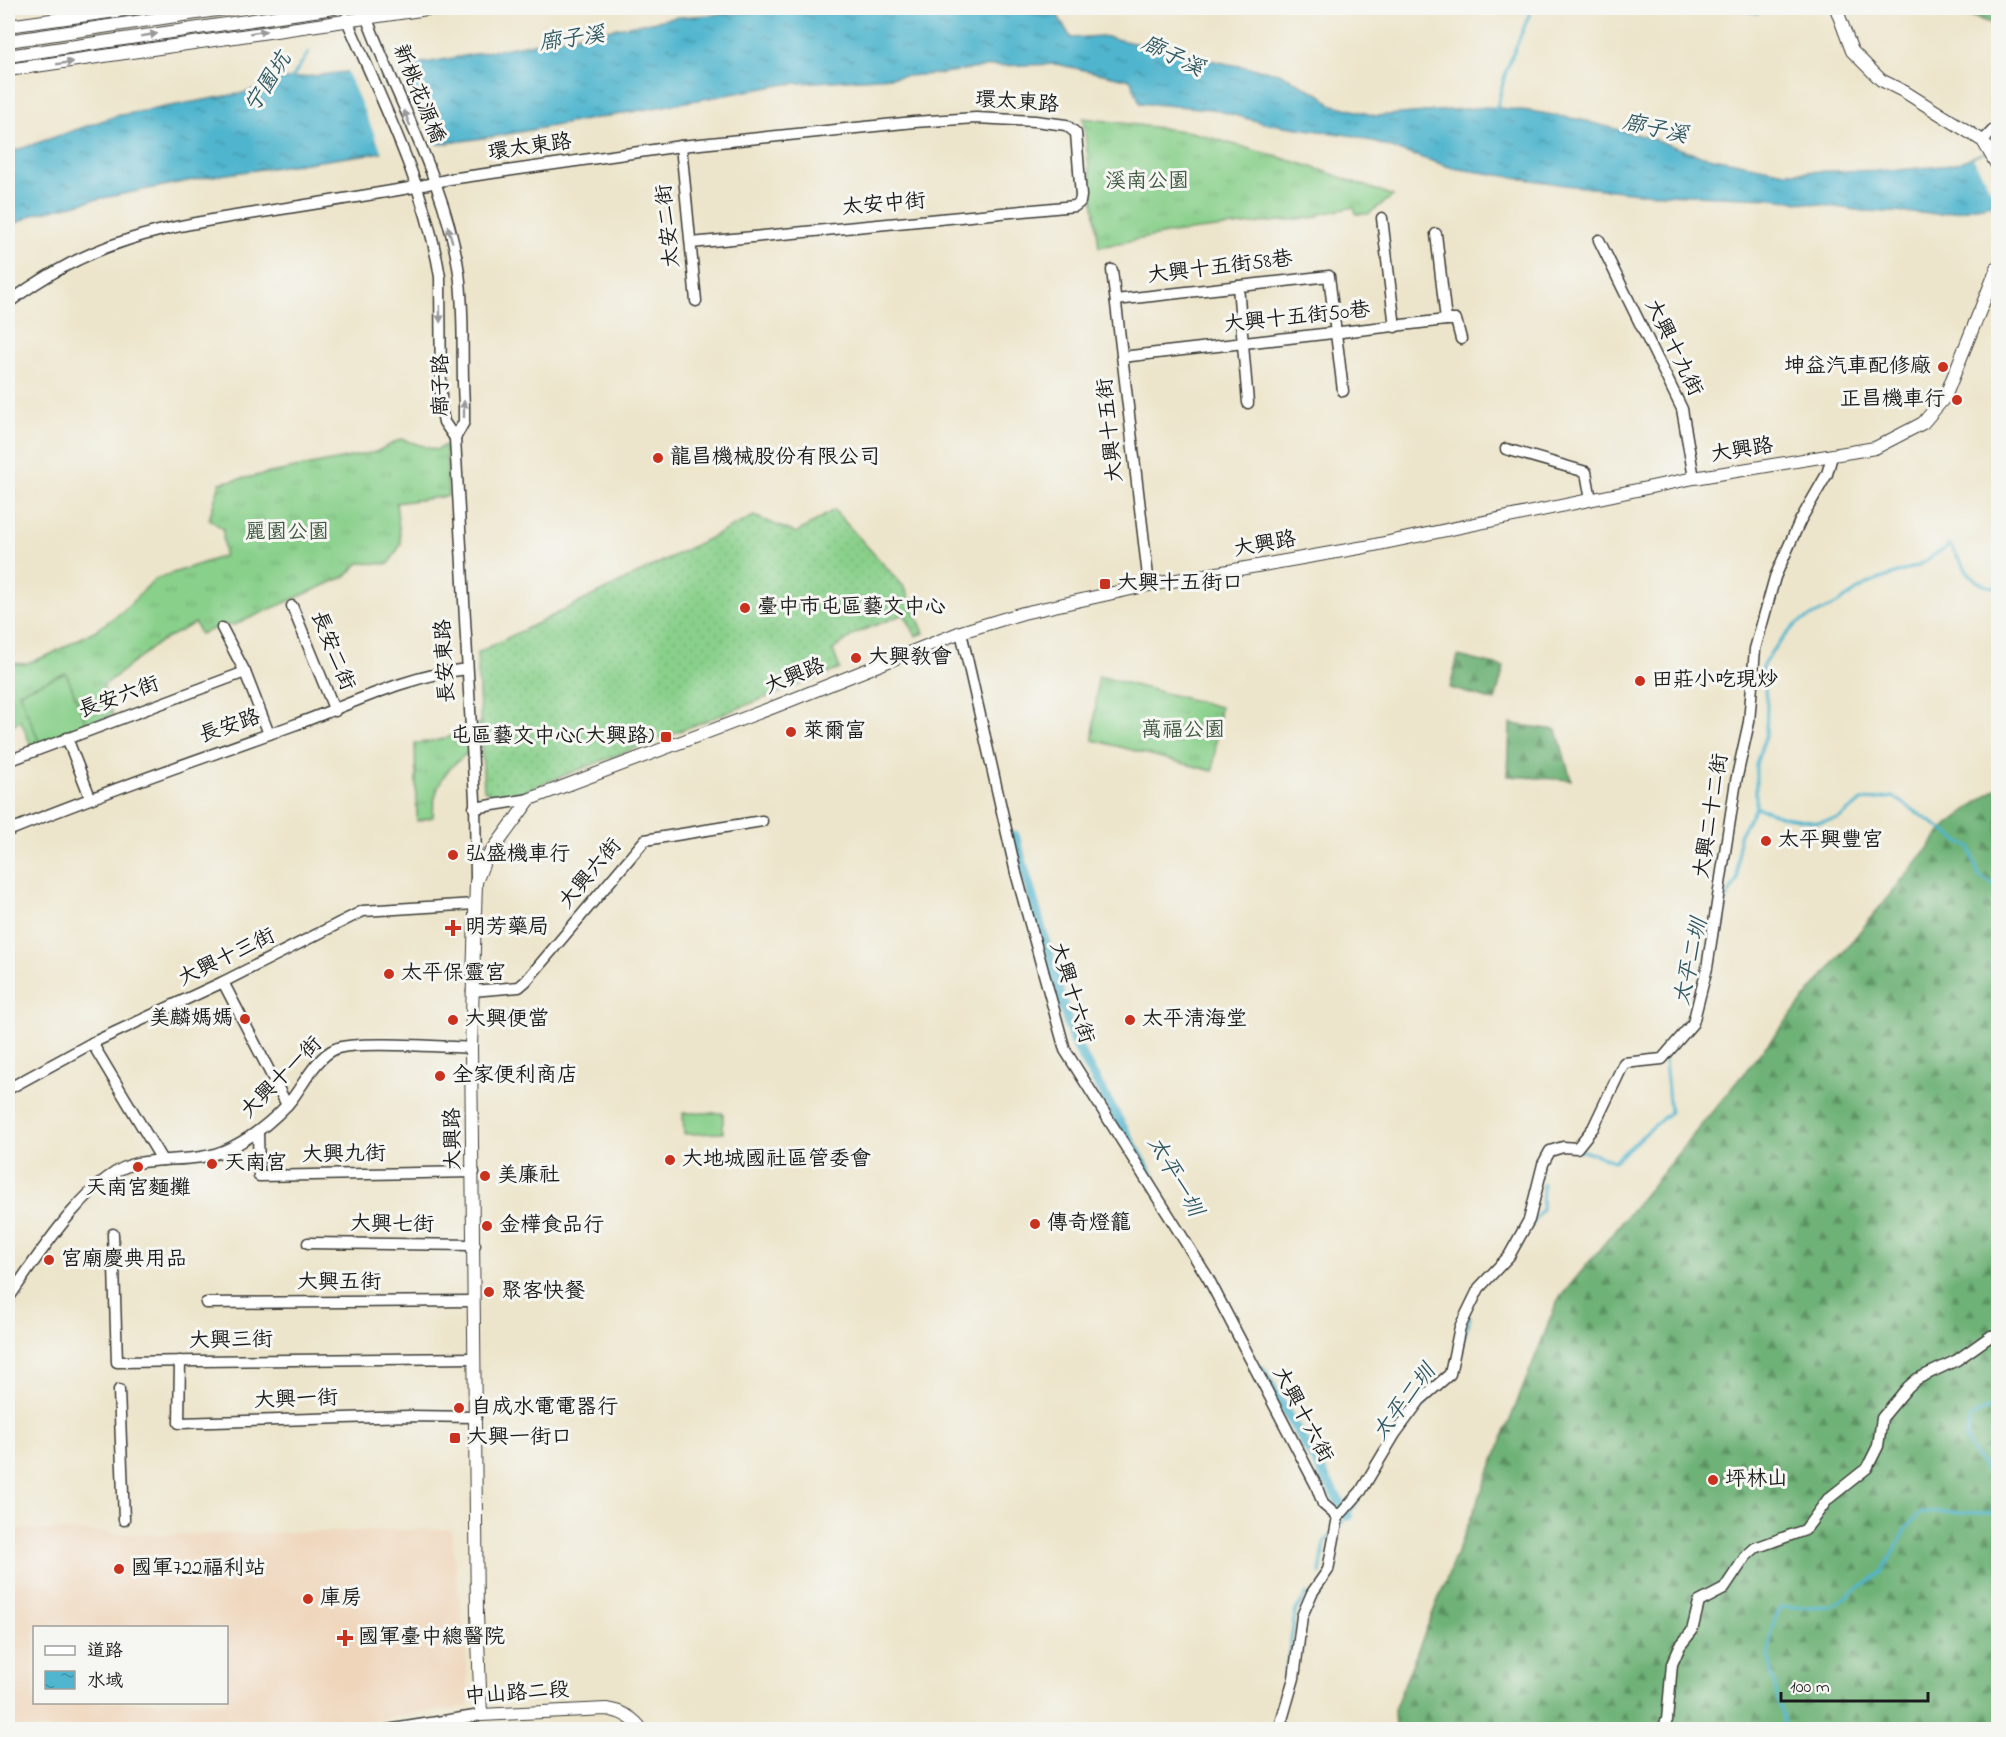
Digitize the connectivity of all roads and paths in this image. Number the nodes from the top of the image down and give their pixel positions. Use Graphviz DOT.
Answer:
graph roads {
  1 [pos="138,8"];
  2 [pos="230,8"];
  3 [pos="334,8"];
  4 [pos="434,8"];
  5 [pos="1836,8"];
  6 [pos="365,12"];
  7 [pos="345,13"];
  8 [pos="8,26"];
  9 [pos="8,41"];
  10 [pos="8,56"];
  11 [pos="8,70"];
  12 [pos="1998,125"];
  13 [pos="1984,144"];
  14 [pos="681,146"];
  15 [pos="1998,167"];
  16 [pos="411,175"];
  17 [pos="431,177"];
  18 [pos="415,188"];
  19 [pos="1080,202"];
  20 [pos="1382,218"];
  21 [pos="1436,234"];
  22 [pos="1599,240"];
  23 [pos="691,243"];
  24 [pos="1998,266"];
  25 [pos="1112,270"];
  26 [pos="1238,286"];
  27 [pos="1116,300"];
  28 [pos="696,301"];
  29 [pos="8,303"];
  30 [pos="1446,320"];
  31 [pos="1395,327"];
  32 [pos="1336,333"];
  33 [pos="1461,339"];
  34 [pos="1243,343"];
  35 [pos="1122,357"];
  36 [pos="1343,391"];
  37 [pos="1248,403"];
  38 [pos="455,438"];
  39 [pos="1506,449"];
  40 [pos="1832,456"];
  41 [pos="1694,478"];
  42 [pos="1591,500"];
  43 [pos="1149,585"];
  44 [pos="292,606"];
  45 [pos="222,628"];
  46 [pos="961,632"];
  47 [pos="467,669"];
  48 [pos="245,672"];
  49 [pos="335,711"];
  50 [pos="269,734"];
  51 [pos="68,738"];
  52 [pos="8,761"];
  53 [pos="90,797"];
  54 [pos="530,799"];
  55 [pos="474,808"];
  56 [pos="762,821"];
  57 [pos="8,831"];
  58 [pos="476,882"];
  59 [pos="475,904"];
  60 [pos="223,982"];
  61 [pos="472,991"];
  62 [pos="92,1043"];
  63 [pos="471,1048"];
  64 [pos="8,1089"];
  65 [pos="287,1105"];
  66 [pos="258,1132"];
  67 [pos="162,1160"];
  68 [pos="474,1172"];
  69 [pos="113,1234"];
  70 [pos="308,1243"];
  71 [pos="475,1245"];
  72 [pos="8,1295"];
  73 [pos="473,1301"];
  74 [pos="206,1303"];
  75 [pos="1998,1335"];
  76 [pos="474,1358"];
  77 [pos="180,1361"];
  78 [pos="119,1390"];
  79 [pos="476,1417"];
  80 [pos="1338,1517"];
  81 [pos="124,1520"];
  82 [pos="481,1715"];
  83 [pos="387,1730"];
  84 [pos="642,1730"];
  85 [pos="1279,1730"];
  86 [pos="1662,1730"];
  1 -- 8 [label="main road"];
  2 -- 9 [label="main road"];
  10 -- 3 [label="main road, one-way"];
  4 -- 6 [label="main road"];
  5 -- 13 [label="main road"];
  6 -- 7 [label="main road"];
  17 -- 6 [label="street, 新桃花源橋, one-way"];
  11 -- 7 [label="main road, one-way"];
  7 -- 16 [label="street, 新桃花源橋"];
  12 -- 13 [label="street"];
  13 -- 15 [label="main road"];
  14 -- 17 [label="street, 環太東路"];
  14 -- 19 [label="street, 環太東路"];
  14 -- 23 [label="street, 太安二街"];
  16 -- 18 [label="street, 廍子路"];
  17 -- 18 [label="street, 環太東路"];
  38 -- 17 [label="street, 廍子路, one-way"];
  18 -- 29 [label="street, 環太東路"];
  18 -- 38 [label="street, 廍子路, one-way"];
  19 -- 23 [label="street, 太安中街"];
  20 -- 31 [label="street"];
  21 -- 30 [label="street"];
  22 -- 41 [label="street, 大興十九街"];
  23 -- 28 [label="street, 太安二街"];
  24 -- 40 [label="main road, 大興路"];
  25 -- 27 [label="street, 大興十五街"];
  26 -- 27 [label="street, 大興十五街58巷"];
  26 -- 32 [label="street, 大興十五街58巷"];
  26 -- 34 [label="street"];
  27 -- 35 [label="street, 大興十五街"];
  30 -- 31 [label="street, 大興十五街50巷"];
  30 -- 33 [label="street"];
  31 -- 32 [label="street, 大興十五街50巷"];
  32 -- 34 [label="street, 大興十五街50巷"];
  32 -- 36 [label="street"];
  34 -- 35 [label="street, 大興十五街50巷"];
  34 -- 37 [label="street"];
  35 -- 43 [label="street, 大興十五街"];
  38 -- 47 [label="street, 長安東路"];
  39 -- 42 [label="street"];
  40 -- 41 [label="main road, 大興路"];
  40 -- 80 [label="street, 大興二十二街"];
  41 -- 42 [label="main road, 大興路"];
  42 -- 43 [label="main road, 大興路"];
  43 -- 46 [label="main road, 大興路"];
  44 -- 49 [label="street, 長安二街"];
  45 -- 48 [label="street"];
  46 -- 54 [label="main road, 大興路"];
  46 -- 80 [label="street, 大興十六街"];
  47 -- 49 [label="street, 長安路"];
  47 -- 55 [label="street, 長安東路"];
  48 -- 50 [label="street"];
  48 -- 51 [label="street, 長安六街"];
  49 -- 50 [label="street, 長安路"];
  50 -- 53 [label="street, 長安路"];
  51 -- 52 [label="street, 長安六街"];
  51 -- 53 [label="street"];
  53 -- 57 [label="street, 長安路"];
  54 -- 55 [label="street"];
  54 -- 58 [label="main road, 大興路"];
  55 -- 58 [label="street, 長安東路"];
  56 -- 61 [label="street, 大興六街"];
  58 -- 59 [label="main road, 大興路"];
  59 -- 60 [label="street, 大興十三街"];
  59 -- 61 [label="main road, 大興路"];
  60 -- 62 [label="street, 大興十三街"];
  60 -- 65 [label="street"];
  61 -- 63 [label="main road, 大興路"];
  62 -- 64 [label="street, 大興十三街"];
  62 -- 67 [label="street"];
  63 -- 65 [label="street, 大興十一街"];
  63 -- 68 [label="main road, 大興路"];
  65 -- 66 [label="street, 大興十一街"];
  66 -- 67 [label="street, 大興十一街"];
  66 -- 68 [label="street, 大興九街"];
  67 -- 72 [label="street, 大興十一街"];
  68 -- 71 [label="main road, 大興路"];
  69 -- 77 [label="street, 大興三街"];
  70 -- 71 [label="street, 大興七街"];
  71 -- 73 [label="main road, 大興路"];
  73 -- 74 [label="street, 大興五街"];
  73 -- 76 [label="main road, 大興路"];
  75 -- 86 [label="street"];
  76 -- 77 [label="street, 大興三街"];
  76 -- 79 [label="main road, 大興路"];
  77 -- 79 [label="street, 大興一街"];
  78 -- 81 [label="street"];
  79 -- 82 [label="main road, 大興路"];
  80 -- 85 [label="street"];
  82 -- 83 [label="street, 中山路二段"];
  82 -- 84 [label="main road, 中山路二段"];
}
